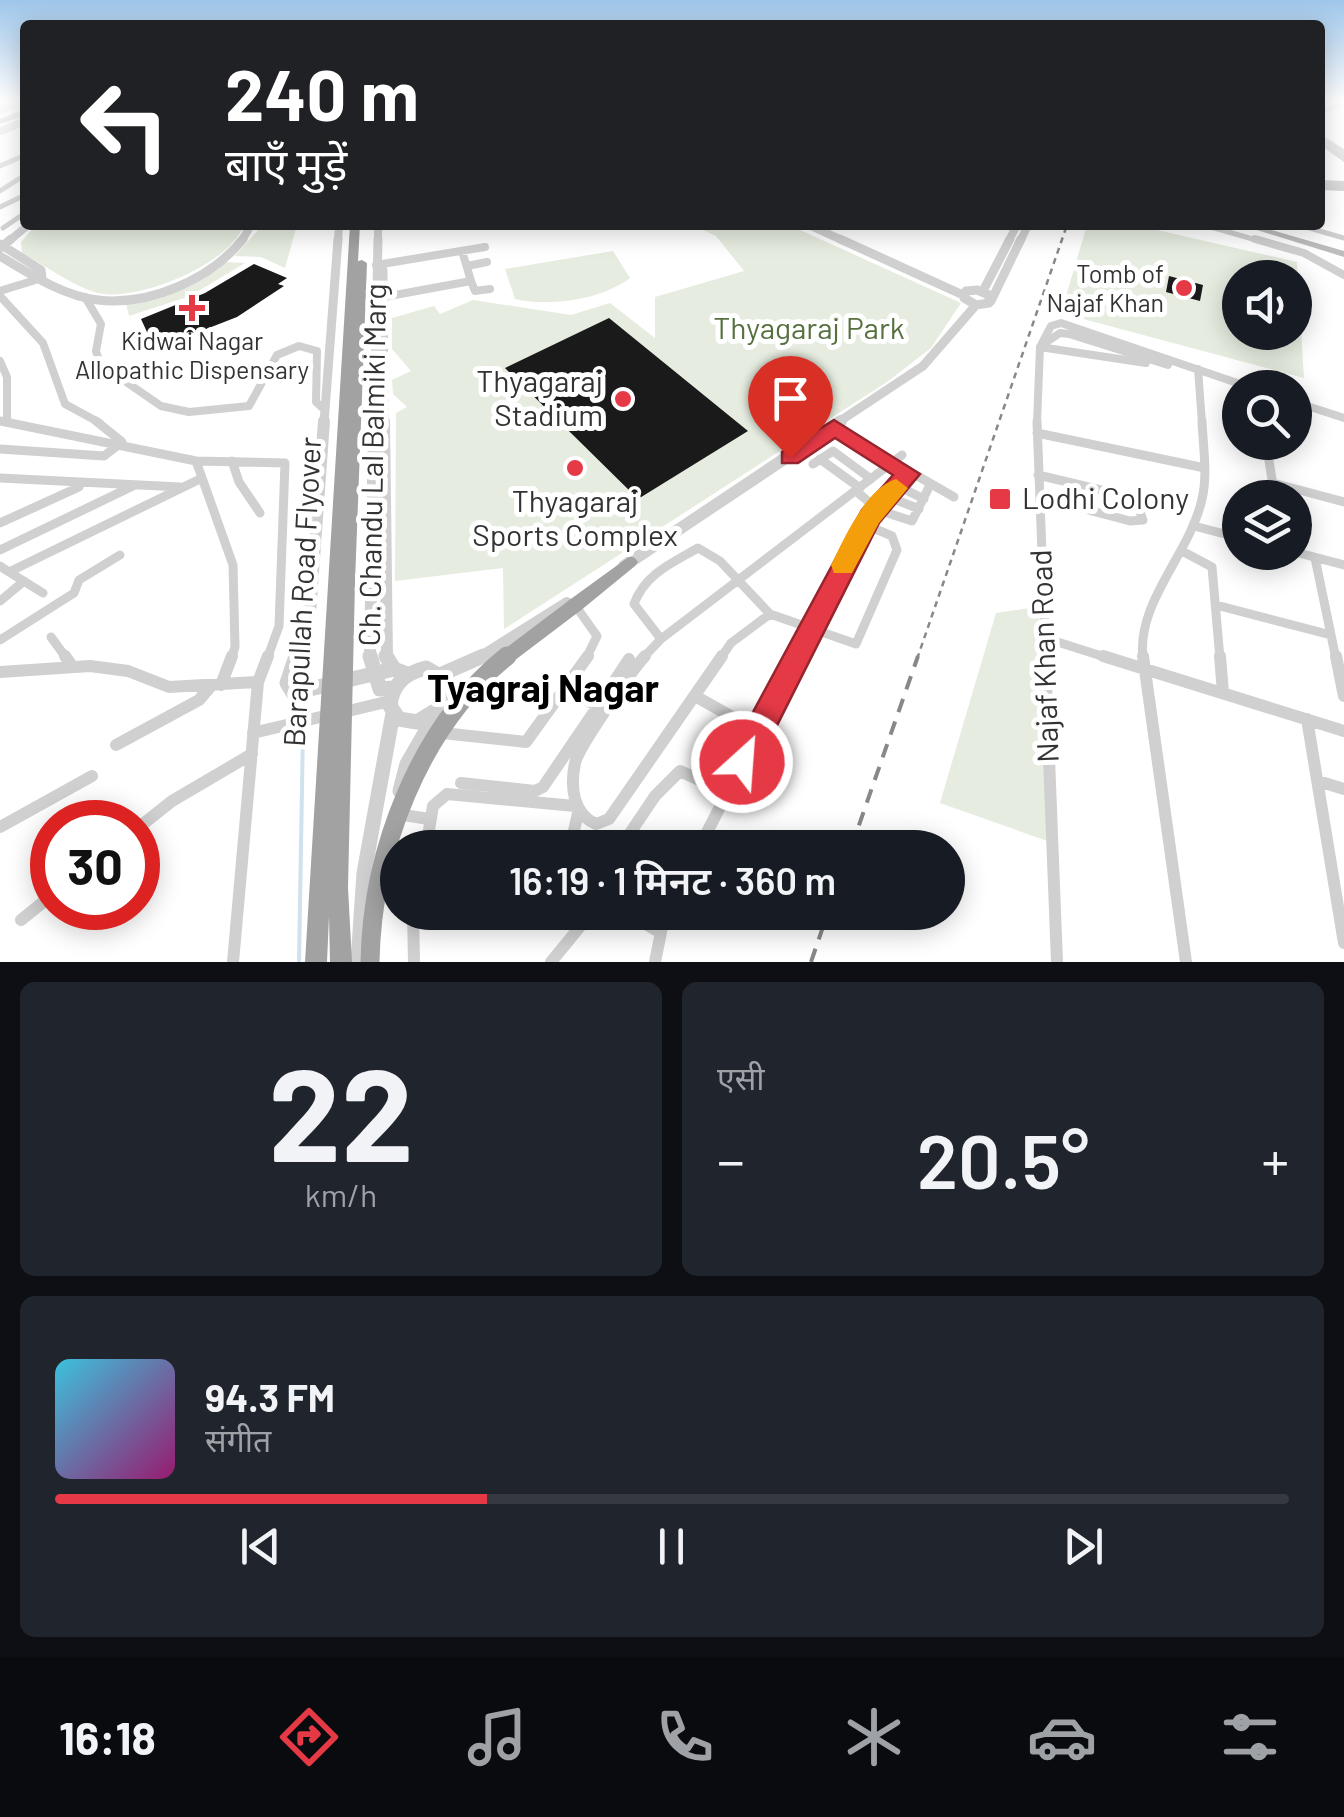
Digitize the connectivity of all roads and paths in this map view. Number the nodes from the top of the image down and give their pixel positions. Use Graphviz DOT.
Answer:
graph roads {
  1 [pos="20,216"];
  2 [pos="3,228"];
  3 [pos="22,230"];
  4 [pos="247,230"];
  5 [pos="339,230"];
  6 [pos="355,230"];
  7 [pos="364,230"];
  8 [pos="381,230"];
  9 [pos="828,230"];
  10 [pos="1014,230"];
  11 [pos="1026,230"];
  12 [pos="1223,230"];
  13 [pos="1236,230"];
  14 [pos="1262,230"];
  15 [pos="1296,230"];
  16 [pos="1313,230"];
  17 [pos="1344,241"];
  18 [pos="485,247"];
  19 [pos="1,248"];
  20 [pos="462,251"];
  21 [pos="1344,254"];
  22 [pos="487,262"];
  23 [pos="380,264"];
  24 [pos="467,266"];
  25 [pos="1344,272"];
  26 [pos="42,278"];
  27 [pos="471,281"];
  28 [pos="490,289"];
  29 [pos="983,291"];
  30 [pos="966,293"];
  31 [pos="0,294"];
  32 [pos="85,297"];
  33 [pos="384,297"];
  34 [pos="991,300"];
  35 [pos="976,305"];
  36 [pos="1040,347"];
  37 [pos="0,361"];
  38 [pos="1167,365"];
  39 [pos="1198,372"];
  40 [pos="1222,380"];
  41 [pos="325,410"];
  42 [pos="380,411"];
  43 [pos="1312,411"];
  44 [pos="1344,421"];
  45 [pos="3,422"];
  46 [pos="834,428"];
  47 [pos="1036,433"];
  48 [pos="122,442"];
  49 [pos="0,449"];
  50 [pos="902,454"];
  51 [pos="196,461"];
  52 [pos="232,461"];
  53 [pos="890,463"];
  54 [pos="1205,468"];
  55 [pos="908,474"];
  56 [pos="1038,476"];
  57 [pos="0,478"];
  58 [pos="871,478"];
  59 [pos="200,479"];
  60 [pos="1067,482"];
  61 [pos="86,484"];
  62 [pos="137,484"];
  63 [pos="930,485"];
  64 [pos="898,486"];
  65 [pos="182,487"];
  66 [pos="858,489"];
  67 [pos="1312,494"];
  68 [pos="889,497"];
  69 [pos="954,497"];
  70 [pos="1344,502"];
  71 [pos="922,504"];
  72 [pos="878,510"];
  73 [pos="260,513"];
  74 [pos="0,523"];
  75 [pos="866,525"];
  76 [pos="1194,526"];
  77 [pos="1222,533"];
  78 [pos="660,543"];
  79 [pos="0,550"];
  80 [pos="1182,552"];
  81 [pos="120,555"];
  82 [pos="1314,558"];
  83 [pos="678,560"];
  84 [pos="630,562"];
  85 [pos="1344,565"];
  86 [pos="4,569"];
  87 [pos="24,581"];
  88 [pos="736,582"];
  89 [pos="43,593"];
  90 [pos="0,601"];
  91 [pos="1216,605"];
  92 [pos="574,606"];
  93 [pos="770,614"];
  94 [pos="810,628"];
  95 [pos="1331,635"];
  96 [pos="51,637"];
  97 [pos="1044,638"];
  98 [pos="662,639"];
  99 [pos="0,640"];
  100 [pos="629,659"];
  101 [pos="72,666"];
  102 [pos="1147,669"];
  103 [pos="0,672"];
  104 [pos="401,672"];
  105 [pos="442,674"];
  106 [pos="367,678"];
  107 [pos="258,682"];
  108 [pos="216,686"];
  109 [pos="565,689"];
  110 [pos="1223,693"];
  111 [pos="695,696"];
  112 [pos="1344,696"];
  113 [pos="392,701"];
  114 [pos="598,706"];
  115 [pos="436,714"];
  116 [pos="1306,719"];
  117 [pos="426,731"];
  118 [pos="757,731"];
  119 [pos="1344,731"];
  120 [pos="253,733"];
  121 [pos="116,745"];
  122 [pos="252,754"];
  123 [pos="92,776"];
  124 [pos="1318,781"];
  125 [pos="461,783"];
  126 [pos="1344,789"];
  127 [pos="728,793"];
  128 [pos="576,810"];
  129 [pos="160,811"];
  130 [pos="392,814"];
  131 [pos="429,820"];
  132 [pos="0,827"];
  133 [pos="428,830"];
  134 [pos="573,830"];
  135 [pos="632,830"];
  136 [pos="708,830"];
  137 [pos="30,912"];
  138 [pos="20,920"];
  139 [pos="414,930"];
  140 [pos="577,930"];
  141 [pos="656,930"];
  142 [pos="1344,942"];
  143 [pos="233,962"];
  144 [pos="316,962"];
  145 [pos="340,962"];
  146 [pos="358,962"];
  147 [pos="370,962"];
  148 [pos="380,962"];
  149 [pos="414,962"];
  150 [pos="551,962"];
  151 [pos="655,962"];
  152 [pos="1057,962"];
  153 [pos="1186,962"];
  1 -- 2 [label="street"];
  3 -- 19 [label="street"];
  4 -- 32 [label="street"];
  5 -- 41 [label="street"];
  6 -- 144 [label="highway, Barapullah Road Flyover"];
  7 -- 145 [label="highway, Barapullah Road Flyover"];
  8 -- 23 [label="street, Ch. Chandu Lal Balmiki Marg"];
  9 -- 30 [label="street"];
  10 -- 29 [label="street"];
  11 -- 34 [label="street"];
  12 -- 25 [label="street"];
  13 -- 25 [label="street"];
  14 -- 21 [label="main road"];
  15 -- 17 [label="main road"];
  16 -- 17 [label="street"];
  18 -- 20 [label="street"];
  19 -- 26 [label="street"];
  20 -- 23 [label="street"];
  20 -- 24 [label="street"];
  22 -- 24 [label="street"];
  23 -- 33 [label="street, Ch. Chandu Lal Balmiki Marg"];
  23 -- 42 [label="street, Ch. Chandu Lal Balmiki Marg"];
  24 -- 27 [label="street"];
  26 -- 31 [label="street"];
  26 -- 32 [label="street"];
  27 -- 28 [label="street"];
  27 -- 33 [label="street"];
  29 -- 30 [label="street"];
  29 -- 34 [label="street"];
  30 -- 35 [label="street"];
  31 -- 48 [label="street"];
  32 -- 41 [label="street"];
  33 -- 42 [label="street, Ch. Chandu Lal Balmiki Marg"];
  34 -- 35 [label="street"];
  35 -- 46 [label="street"];
  36 -- 38 [label="street"];
  36 -- 38 [label="street"];
  36 -- 39 [label="street"];
  36 -- 47 [label="street, Najaf Khan Road"];
  37 -- 45 [label="street"];
  38 -- 39 [label="street"];
  39 -- 40 [label="street"];
  39 -- 54 [label="street"];
  41 -- 106 [label="street"];
  42 -- 104 [label="street, Ch. Chandu Lal Balmiki Marg"];
  42 -- 106 [label="street, Ch. Chandu Lal Balmiki Marg"];
  43 -- 44 [label="street"];
  45 -- 48 [label="street"];
  46 -- 53 [label="street"];
  46 -- 78 [label="street"];
  47 -- 54 [label="street"];
  47 -- 56 [label="street, Najaf Khan Road"];
  48 -- 49 [label="street"];
  48 -- 51 [label="street"];
  50 -- 53 [label="street"];
  51 -- 52 [label="street"];
  51 -- 59 [label="street"];
  52 -- 73 [label="street"];
  52 -- 107 [label="street"];
  53 -- 55 [label="street"];
  53 -- 58 [label="street"];
  54 -- 76 [label="street"];
  55 -- 63 [label="street"];
  55 -- 64 [label="street"];
  56 -- 60 [label="street"];
  56 -- 97 [label="street, Najaf Khan Road"];
  57 -- 61 [label="street"];
  58 -- 66 [label="street"];
  58 -- 66 [label="street"];
  59 -- 65 [label="street"];
  59 -- 108 [label="street"];
  60 -- 60 [label="street"];
  61 -- 62 [label="street"];
  61 -- 74 [label="street"];
  62 -- 65 [label="street"];
  62 -- 79 [label="street"];
  63 -- 69 [label="street"];
  63 -- 71 [label="street"];
  64 -- 68 [label="street"];
  64 -- 71 [label="street"];
  65 -- 86 [label="street"];
  66 -- 72 [label="street"];
  66 -- 88 [label="street"];
  67 -- 70 [label="street"];
  68 -- 71 [label="street"];
  68 -- 72 [label="street"];
  71 -- 72 [label="street"];
  72 -- 75 [label="street"];
  75 -- 94 [label="street"];
  75 -- 94 [label="street"];
  76 -- 77 [label="street"];
  76 -- 80 [label="street"];
  78 -- 83 [label="street"];
  78 -- 84 [label="street"];
  80 -- 91 [label="street"];
  80 -- 102 [label="street"];
  81 -- 99 [label="street"];
  82 -- 85 [label="street"];
  82 -- 95 [label="street"];
  83 -- 88 [label="street"];
  83 -- 98 [label="street"];
  84 -- 92 [label="highway"];
  84 -- 105 [label="street"];
  86 -- 87 [label="street"];
  87 -- 89 [label="street"];
  87 -- 90 [label="street"];
  88 -- 93 [label="street"];
  88 -- 98 [label="street"];
  91 -- 95 [label="street"];
  91 -- 110 [label="street"];
  92 -- 109 [label="street"];
  92 -- 147 [label="highway, bridge"];
  93 -- 94 [label="street"];
  93 -- 111 [label="street"];
  94 -- 118 [label="street"];
  95 -- 112 [label="street"];
  96 -- 101 [label="street"];
  97 -- 102 [label="street"];
  97 -- 152 [label="street, Najaf Khan Road"];
  98 -- 128 [label="street"];
  100 -- 114 [label="street"];
  101 -- 103 [label="street"];
  101 -- 108 [label="street"];
  102 -- 110 [label="street"];
  102 -- 153 [label="street"];
  104 -- 105 [label="street"];
  104 -- 106 [label="street"];
  104 -- 113 [label="street"];
  105 -- 115 [label="street"];
  106 -- 113 [label="street, Ch. Chandu Lal Balmiki Marg"];
  107 -- 108 [label="street"];
  107 -- 120 [label="street"];
  108 -- 121 [label="street"];
  109 -- 114 [label="street"];
  109 -- 117 [label="street"];
  110 -- 116 [label="street"];
  111 -- 118 [label="street"];
  111 -- 128 [label="street"];
  113 -- 115 [label="street"];
  113 -- 120 [label="street"];
  113 -- 146 [label="street"];
  114 -- 125 [label="street"];
  115 -- 117 [label="street"];
  116 -- 119 [label="street"];
  116 -- 124 [label="street"];
  117 -- 130 [label="street"];
  118 -- 127 [label="street"];
  120 -- 122 [label="street"];
  122 -- 129 [label="street"];
  122 -- 143 [label="street"];
  123 -- 132 [label="street"];
  124 -- 126 [label="street"];
  124 -- 142 [label="street"];
  127 -- 135 [label="street"];
  127 -- 136 [label="street"];
  128 -- 131 [label="street"];
  128 -- 134 [label="street"];
  130 -- 131 [label="street"];
  130 -- 148 [label="street"];
  131 -- 133 [label="street"];
  137 -- 138 [label="street"];
  139 -- 149 [label="street"];
  140 -- 150 [label="street"];
  141 -- 151 [label="street"];
}
